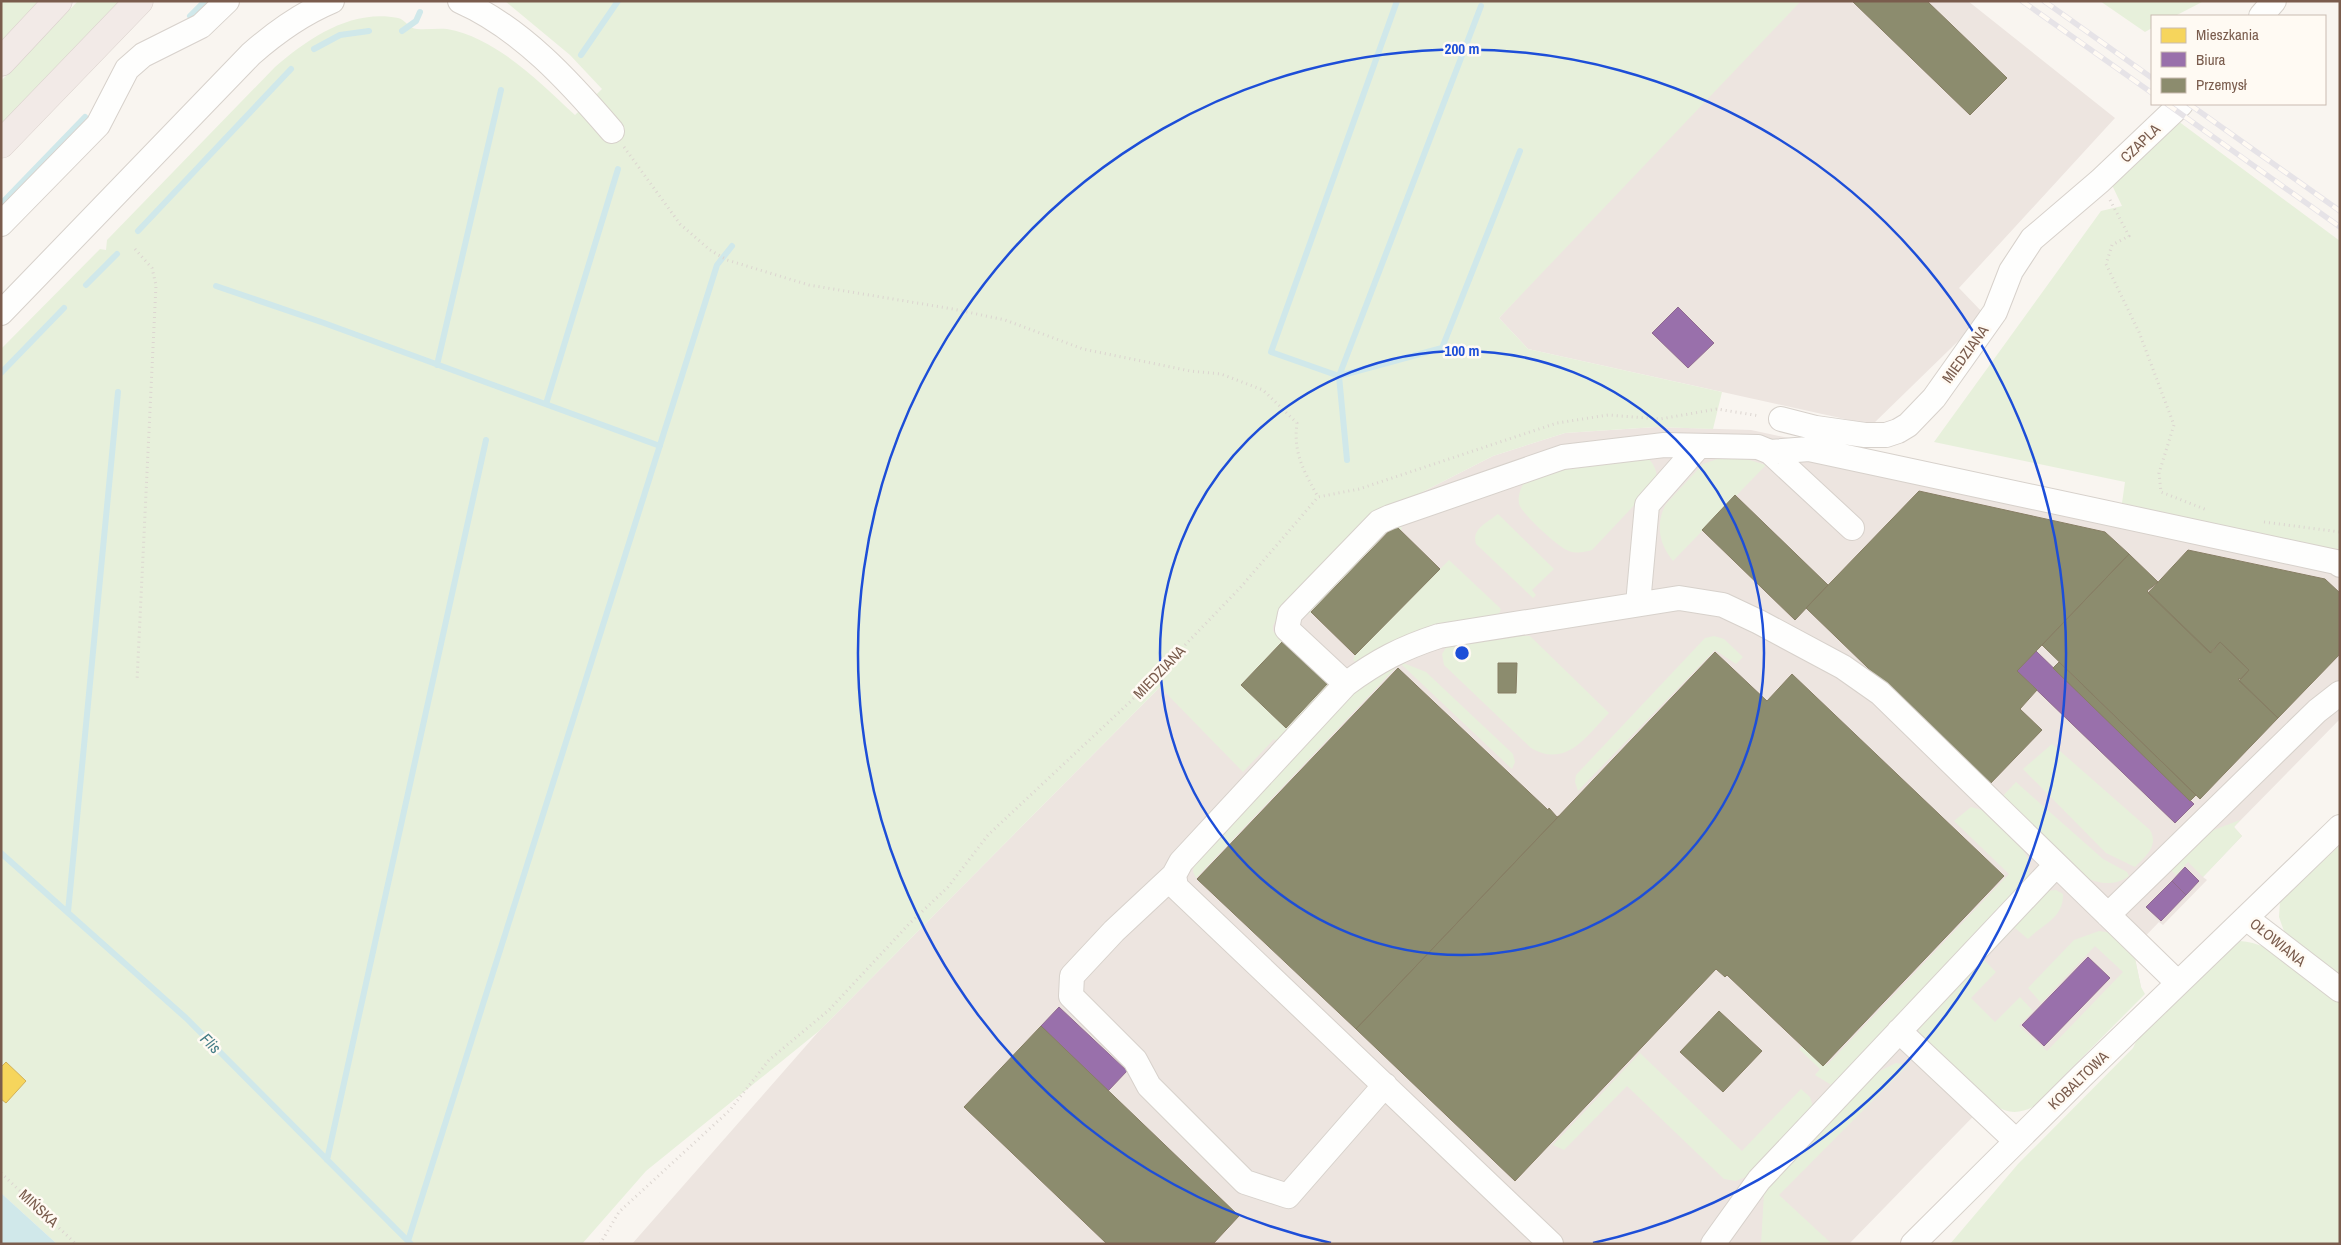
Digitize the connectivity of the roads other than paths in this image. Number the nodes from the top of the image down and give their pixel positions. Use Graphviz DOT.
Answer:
graph roads {
  1 [pos="58,1"];
  2 [pos="139,1"];
  3 [pos="227,1"];
  4 [pos="332,1"];
  5 [pos="460,1"];
  6 [pos="2274,1"];
  7 [pos="2262,15"];
  8 [pos="1,62"];
  9 [pos="2180,105"];
  10 [pos="612,131"];
  11 [pos="1,144"];
  12 [pos="2100,181"];
  13 [pos="1,224"];
  14 [pos="1,313"];
  15 [pos="1780,419"];
  16 [pos="1699,446"];
  17 [pos="1770,452"];
  18 [pos="1852,528"];
  19 [pos="2340,566"];
  20 [pos="1638,604"];
  21 [pos="1346,684"];
  22 [pos="2340,693"];
  23 [pos="2340,827"];
  24 [pos="2056,865"];
  25 [pos="1174,875"];
  26 [pos="2108,914"];
  27 [pos="2246,918"];
  28 [pos="2178,983"];
  29 [pos="2340,990"];
  30 [pos="1900,1031"];
  31 [pos="1385,1085"];
  32 [pos="2016,1141"];
  33 [pos="1551,1244"];
  34 [pos="1713,1244"];
  35 [pos="1913,1244"];
  1 -- 8 [label="highway"];
  2 -- 11 [label="highway"];
  3 -- 13 [label="street"];
  4 -- 14 [label="street"];
  5 -- 10 [label="street"];
  6 -- 7 [label="street"];
  9 -- 12 [label="street, CZAPLA"];
  12 -- 15 [label="street, MIEDZIANA"];
  16 -- 17 [label="street"];
  16 -- 20 [label="street"];
  16 -- 21 [label="street"];
  17 -- 18 [label="street"];
  17 -- 19 [label="street"];
  20 -- 21 [label="street"];
  20 -- 24 [label="street"];
  21 -- 25 [label="street"];
  22 -- 26 [label="street"];
  23 -- 27 [label="street, OŁOWIANA"];
  24 -- 26 [label="street"];
  24 -- 30 [label="street"];
  25 -- 31 [label="street"];
  25 -- 31 [label="street"];
  26 -- 28 [label="street"];
  27 -- 28 [label="street, KOBALTOWA"];
  27 -- 29 [label="street, OŁOWIANA"];
  28 -- 32 [label="street, KOBALTOWA"];
  30 -- 32 [label="street"];
  30 -- 34 [label="street"];
  31 -- 33 [label="street"];
  32 -- 35 [label="street, KOBALTOWA"];
}
